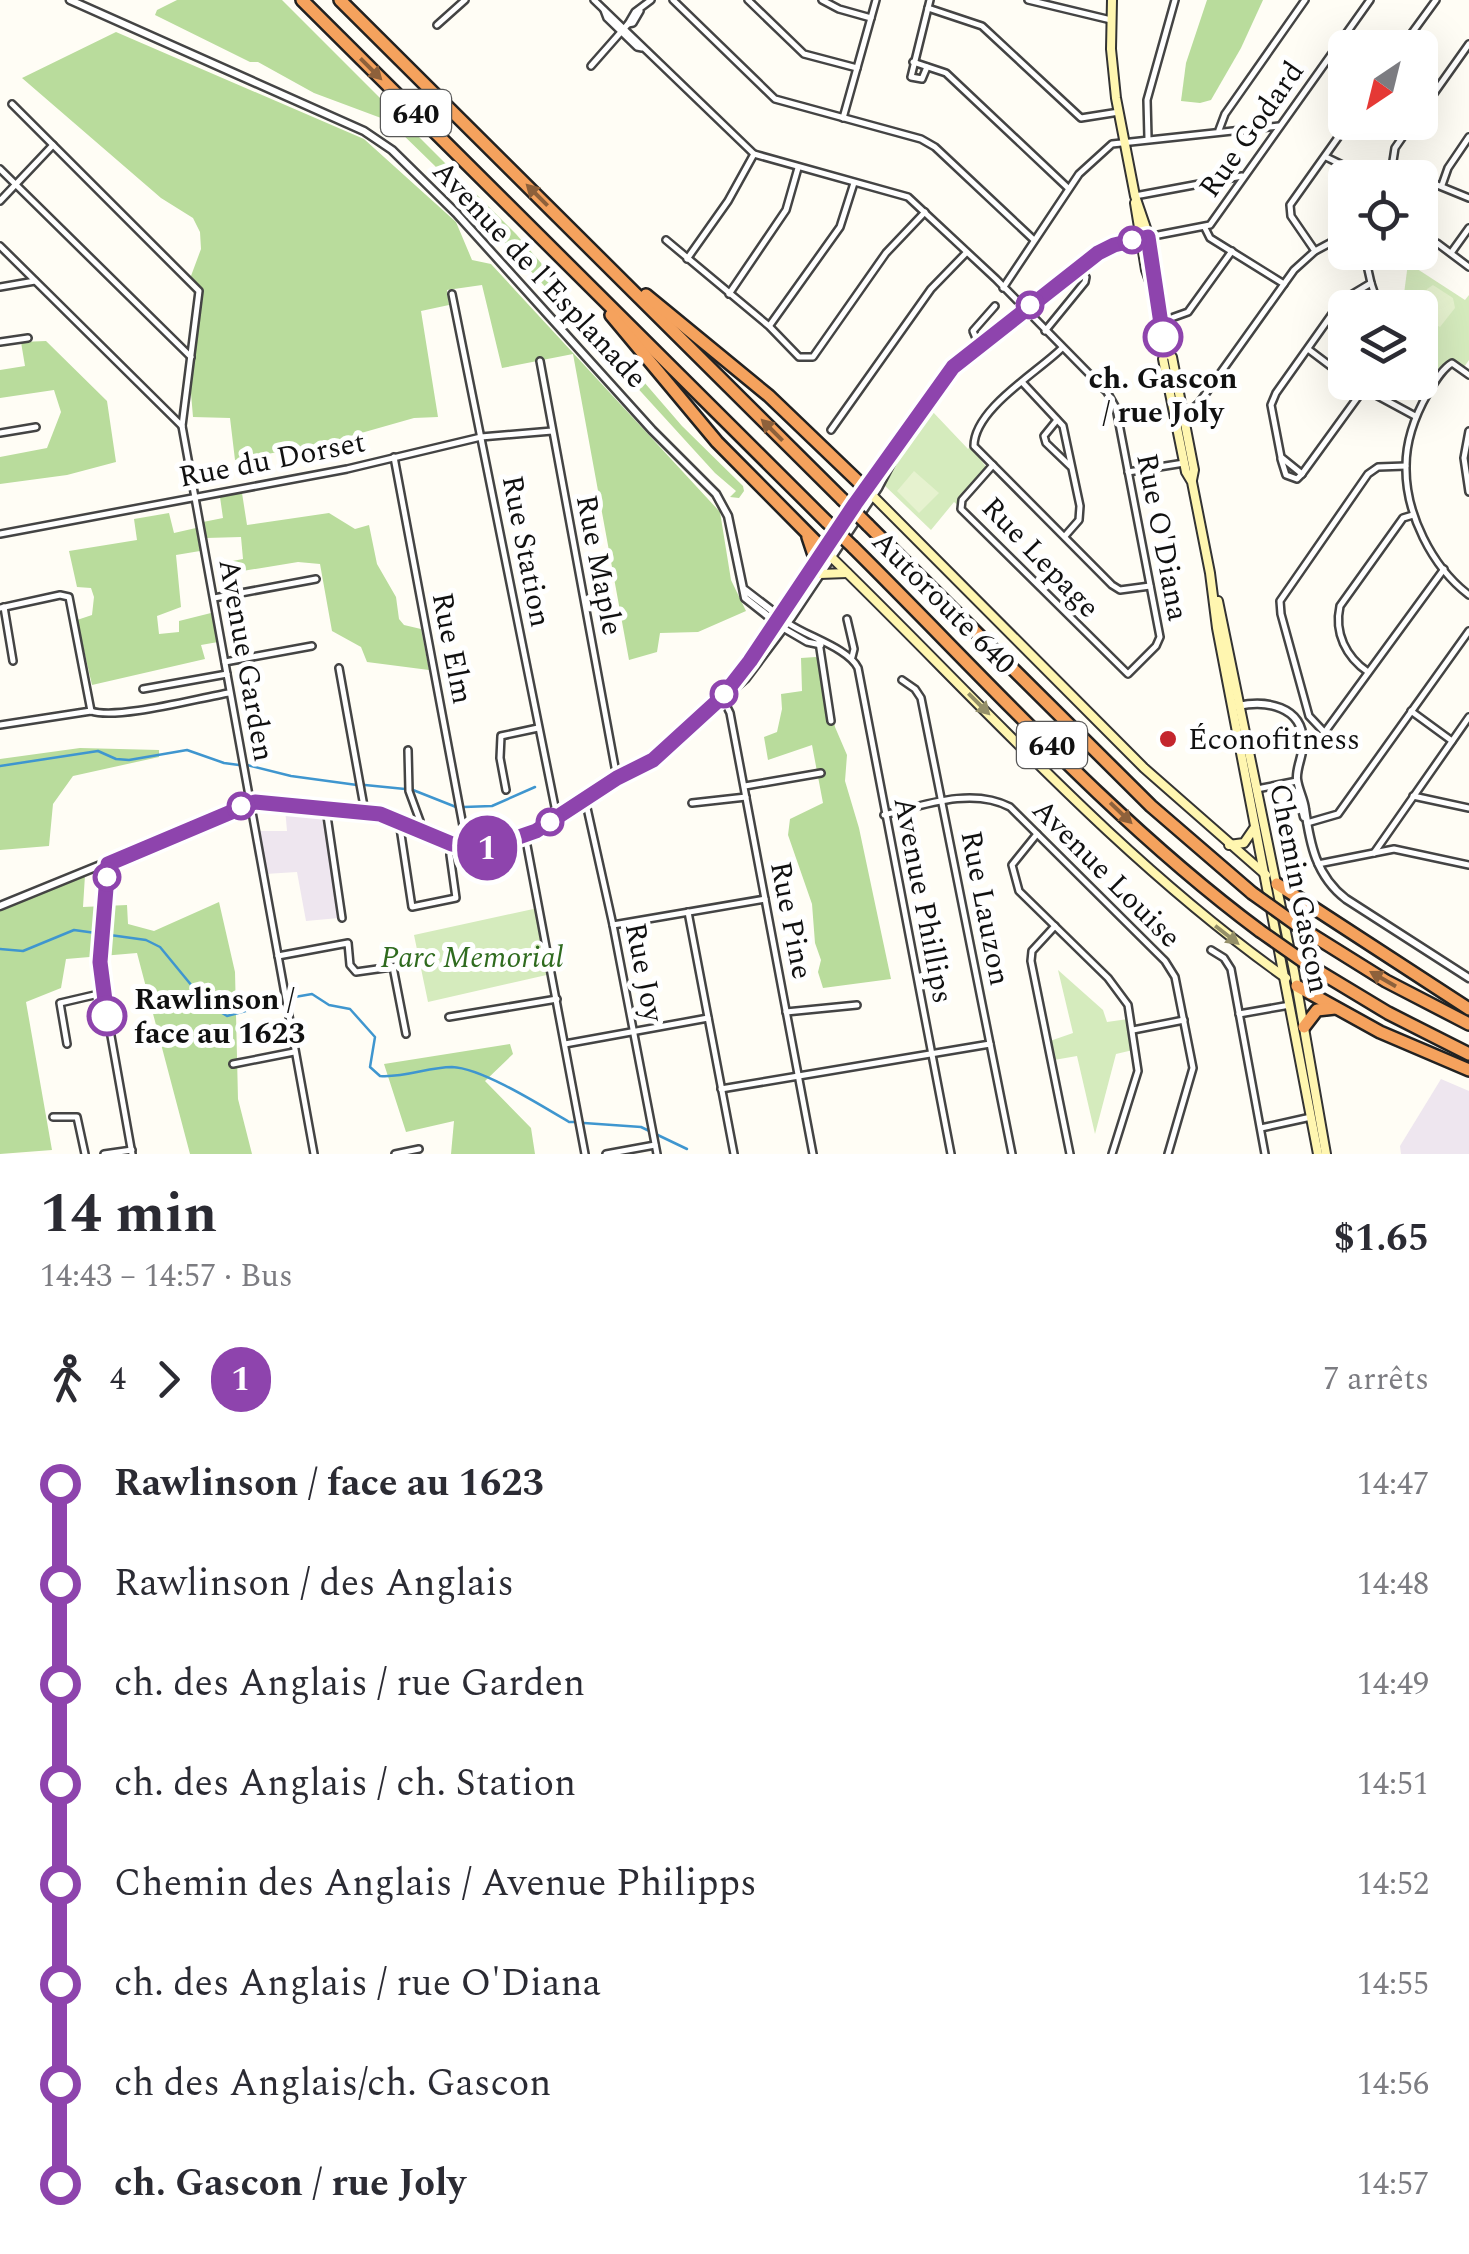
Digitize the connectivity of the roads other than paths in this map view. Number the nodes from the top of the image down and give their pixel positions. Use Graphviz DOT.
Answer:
graph roads {
  1 [pos="70,0"];
  2 [pos="302,0"];
  3 [pos="340,0"];
  4 [pos="465,0"];
  5 [pos="594,0"];
  6 [pos="651,0"];
  7 [pos="673,0"];
  8 [pos="748,0"];
  9 [pos="822,0"];
  10 [pos="876,0"];
  11 [pos="930,0"];
  12 [pos="1028,0"];
  13 [pos="1112,0"];
  14 [pos="1175,0"];
  15 [pos="1305,0"];
  16 [pos="1370,0"];
  17 [pos="1436,0"];
  18 [pos="928,8"];
  19 [pos="871,18"];
  20 [pos="1111,20"];
  21 [pos="438,25"];
  22 [pos="624,27"];
  23 [pos="1351,30"];
  24 [pos="1414,30"];
  25 [pos="1469,44"];
  26 [pos="914,62"];
  27 [pos="1328,63"];
  28 [pos="591,66"];
  29 [pos="928,67"];
  30 [pos="857,68"];
  31 [pos="1438,88"];
  32 [pos="12,104"];
  33 [pos="1119,112"];
  34 [pos="844,118"];
  35 [pos="1279,126"];
  36 [pos="1219,131"];
  37 [pos="1469,136"];
  38 [pos="1148,138"];
  39 [pos="1336,140"];
  40 [pos="1124,142"];
  41 [pos="53,145"];
  42 [pos="754,154"];
  43 [pos="1325,156"];
  44 [pos="1333,160"];
  45 [pos="798,168"];
  46 [pos="0,170"];
  47 [pos="1245,175"];
  48 [pos="854,183"];
  49 [pos="1438,184"];
  50 [pos="16,185"];
  51 [pos="1442,185"];
  52 [pos="1068,189"];
  53 [pos="1135,196"];
  54 [pos="1469,198"];
  55 [pos="0,201"];
  56 [pos="925,212"];
  57 [pos="1205,228"];
  58 [pos="1469,228"];
  59 [pos="1144,238"];
  60 [pos="666,240"];
  61 [pos="1034,240"];
  62 [pos="1328,244"];
  63 [pos="0,246"];
  64 [pos="1438,246"];
  65 [pos="592,251"];
  66 [pos="1232,251"];
  67 [pos="1315,251"];
  68 [pos="966,253"];
  69 [pos="1452,253"];
  70 [pos="688,259"];
  71 [pos="1078,267"];
  72 [pos="1469,267"];
  73 [pos="1368,270"];
  74 [pos="581,277"];
  75 [pos="35,281"];
  76 [pos="1371,283"];
  77 [pos="1284,284"];
  78 [pos="0,287"];
  79 [pos="1003,288"];
  80 [pos="1359,290"];
  81 [pos="1373,290"];
  82 [pos="452,294"];
  83 [pos="728,294"];
  84 [pos="995,306"];
  85 [pos="1023,310"];
  86 [pos="1160,322"];
  87 [pos="1328,322"];
  88 [pos="769,326"];
  89 [pos="1046,331"];
  90 [pos="0,333"];
  91 [pos="28,338"];
  92 [pos="1,342"];
  93 [pos="979,344"];
  94 [pos="1062,348"];
  95 [pos="1308,350"];
  96 [pos="190,357"];
  97 [pos="540,361"];
  98 [pos="1328,365"];
  99 [pos="1469,375"];
  100 [pos="1022,382"];
  101 [pos="1356,400"];
  102 [pos="1383,400"];
  103 [pos="1178,413"];
  104 [pos="1415,416"];
  105 [pos="1057,420"];
  106 [pos="182,426"];
  107 [pos="36,427"];
  108 [pos="831,430"];
  109 [pos="552,431"];
  110 [pos="1469,431"];
  111 [pos="0,434"];
  112 [pos="481,438"];
  113 [pos="394,457"];
  114 [pos="1466,458"];
  115 [pos="1184,463"];
  116 [pos="993,465"];
  117 [pos="1406,466"];
  118 [pos="1072,468"];
  119 [pos="1128,472"];
  120 [pos="1192,482"];
  121 [pos="869,492"];
  122 [pos="1469,492"];
  123 [pos="195,498"];
  124 [pos="1415,514"];
  125 [pos="0,534"];
  126 [pos="1064,537"];
  127 [pos="823,561"];
  128 [pos="1444,569"];
  129 [pos="848,573"];
  130 [pos="316,579"];
  131 [pos="1150,586"];
  132 [pos="1469,595"];
  133 [pos="214,598"];
  134 [pos="2,608"];
  135 [pos="847,619"];
  136 [pos="778,620"];
  137 [pos="786,626"];
  138 [pos="1469,631"];
  139 [pos="821,644"];
  140 [pos="312,646"];
  141 [pos="852,657"];
  142 [pos="13,660"];
  143 [pos="225,662"];
  144 [pos="339,668"];
  145 [pos="1368,672"];
  146 [pos="227,674"];
  147 [pos="1128,674"];
  148 [pos="902,680"];
  149 [pos="143,689"];
  150 [pos="229,693"];
  151 [pos="722,697"];
  152 [pos="1236,706"];
  153 [pos="91,711"];
  154 [pos="1412,711"];
  155 [pos="1469,718"];
  156 [pos="831,721"];
  157 [pos="0,725"];
  158 [pos="538,728"];
  159 [pos="1324,733"];
  160 [pos="1452,741"];
  161 [pos="1304,743"];
  162 [pos="408,750"];
  163 [pos="821,773"];
  164 [pos="617,778"];
  165 [pos="1297,781"];
  166 [pos="744,786"];
  167 [pos="1257,789"];
  168 [pos="506,790"];
  169 [pos="1412,796"];
  170 [pos="746,797"];
  171 [pos="586,799"];
  172 [pos="692,802"];
  173 [pos="942,802"];
  174 [pos="250,803"];
  175 [pos="326,808"];
  176 [pos="1469,808"];
  177 [pos="365,812"];
  178 [pos="884,815"];
  179 [pos="556,817"];
  180 [pos="399,821"];
  181 [pos="1306,823"];
  182 [pos="1256,826"];
  183 [pos="418,830"];
  184 [pos="1037,834"];
  185 [pos="525,835"];
  186 [pos="452,844"];
  187 [pos="1229,846"];
  188 [pos="467,848"];
  189 [pos="1374,853"];
  190 [pos="108,864"];
  191 [pos="1318,864"];
  192 [pos="1469,864"];
  193 [pos="1265,874"];
  194 [pos="1277,884"];
  195 [pos="765,899"];
  196 [pos="0,906"];
  197 [pos="688,912"];
  198 [pos="342,918"];
  199 [pos="613,924"];
  200 [pos="1055,926"];
  201 [pos="1212,950"];
  202 [pos="278,956"];
  203 [pos="413,964"];
  204 [pos="393,967"];
  205 [pos="1285,977"];
  206 [pos="1469,978"];
  207 [pos="1297,986"];
  208 [pos="103,993"];
  209 [pos="557,999"];
  210 [pos="857,1005"];
  211 [pos="1290,1005"];
  212 [pos="1335,1008"];
  213 [pos="1469,1008"];
  214 [pos="786,1012"];
  215 [pos="1239,1014"];
  216 [pos="449,1016"];
  217 [pos="708,1018"];
  218 [pos="1184,1020"];
  219 [pos="1469,1024"];
  220 [pos="1304,1028"];
  221 [pos="1133,1030"];
  222 [pos="633,1032"];
  223 [pos="406,1034"];
  224 [pos="66,1044"];
  225 [pos="565,1044"];
  226 [pos="990,1044"];
  227 [pos="294,1052"];
  228 [pos="1469,1054"];
  229 [pos="932,1055"];
  230 [pos="233,1064"];
  231 [pos="1469,1070"];
  232 [pos="799,1078"];
  233 [pos="721,1089"];
  234 [pos="1315,1116"];
  235 [pos="53,1118"];
  236 [pos="1261,1128"];
  237 [pos="655,1145"];
  238 [pos="419,1150"];
  239 [pos="132,1152"];
  240 [pos="85,1154"];
  241 [pos="104,1154"];
  242 [pos="314,1154"];
  243 [pos="394,1154"];
  244 [pos="586,1154"];
  245 [pos="606,1154"];
  246 [pos="657,1154"];
  247 [pos="734,1154"];
  248 [pos="814,1154"];
  249 [pos="951,1154"];
  250 [pos="1012,1154"];
  251 [pos="1070,1154"];
  252 [pos="1112,1154"];
  253 [pos="1168,1154"];
  254 [pos="1266,1154"];
  255 [pos="1318,1154"];
  256 [pos="1326,1154"];
  1 -- 136 [label="street, Avenue de l'Esplanade"];
  2 -- 74 [label="highway, Autoroute 640 / 640, one-way"];
  65 -- 3 [label="highway, Autoroute 640 / 640, one-way"];
  4 -- 21 [label="street"];
  5 -- 22 [label="street, Rue O'Diana"];
  6 -- 22 [label="street"];
  7 -- 34 [label="street"];
  8 -- 30 [label="street"];
  9 -- 19 [label="street"];
  10 -- 19 [label="street"];
  11 -- 18 [label="street"];
  12 -- 20 [label="street"];
  13 -- 20 [label="main road, Chemin Gascon"];
  14 -- 38 [label="street"];
  15 -- 36 [label="street"];
  16 -- 23 [label="street, Rue Godard"];
  17 -- 24 [label="street"];
  18 -- 26 [label="street"];
  18 -- 33 [label="street"];
  19 -- 30 [label="street"];
  20 -- 33 [label="main road, Chemin Gascon"];
  22 -- 28 [label="street"];
  22 -- 42 [label="street, Rue O'Diana"];
  25 -- 31 [label="street"];
  26 -- 29 [label="street"];
  26 -- 29 [label="street"];
  27 -- 35 [label="street, Rue Godard"];
  29 -- 52 [label="street"];
  30 -- 34 [label="street"];
  32 -- 41 [label="street"];
  33 -- 40 [label="main road, Chemin Gascon"];
  34 -- 61 [label="street"];
  35 -- 36 [label="street"];
  35 -- 47 [label="street, Rue Godard"];
  36 -- 38 [label="street"];
  37 -- 51 [label="street"];
  38 -- 40 [label="street"];
  39 -- 43 [label="street"];
  40 -- 52 [label="street"];
  40 -- 53 [label="main road, Chemin Gascon"];
  41 -- 50 [label="street"];
  41 -- 96 [label="street, Avenue Garden"];
  42 -- 45 [label="street, Rue O'Diana"];
  42 -- 70 [label="street"];
  43 -- 44 [label="street"];
  43 -- 67 [label="street"];
  45 -- 48 [label="street, Rue O'Diana"];
  45 -- 83 [label="street"];
  46 -- 50 [label="street"];
  47 -- 53 [label="street"];
  47 -- 57 [label="street, Rue Godard"];
  48 -- 56 [label="street, Rue O'Diana"];
  48 -- 88 [label="street"];
  49 -- 51 [label="street"];
  50 -- 55 [label="street"];
  50 -- 96 [label="street"];
  51 -- 54 [label="street"];
  52 -- 61 [label="street"];
  53 -- 59 [label="main road, Chemin Gascon"];
  56 -- 68 [label="street, Rue O'Diana"];
  56 -- 88 [label="street"];
  57 -- 59 [label="street, Rue Godard"];
  57 -- 66 [label="street"];
  58 -- 69 [label="street"];
  59 -- 71 [label="street"];
  59 -- 86 [label="main road, Chemin Gascon"];
  60 -- 70 [label="street"];
  61 -- 79 [label="street"];
  62 -- 67 [label="street"];
  63 -- 75 [label="street"];
  64 -- 69 [label="street"];
  65 -- 121 [label="highway"];
  219 -- 65 [label="highway, Autoroute 640 / 640, one-way, bridge"];
  66 -- 77 [label="street"];
  66 -- 86 [label="street"];
  67 -- 77 [label="street"];
  68 -- 79 [label="street, Rue O'Diana"];
  68 -- 108 [label="street"];
  69 -- 72 [label="street"];
  70 -- 83 [label="street"];
  71 -- 85 [label="street"];
  71 -- 89 [label="street"];
  73 -- 76 [label="street"];
  74 -- 127 [label="highway"];
  74 -- 228 [label="highway, Autoroute 640 / 640, one-way, bridge"];
  75 -- 78 [label="street"];
  75 -- 106 [label="street"];
  76 -- 80 [label="street"];
  76 -- 81 [label="street"];
  77 -- 103 [label="street"];
  79 -- 85 [label="street, Rue O'Diana"];
  82 -- 112 [label="street, Rue Station"];
  83 -- 88 [label="street"];
  84 -- 93 [label="street"];
  85 -- 89 [label="street, Rue O'Diana"];
  85 -- 93 [label="street"];
  86 -- 103 [label="main road, Chemin Gascon"];
  87 -- 95 [label="street"];
  89 -- 94 [label="street, Rue O'Diana"];
  90 -- 92 [label="street"];
  91 -- 92 [label="street"];
  93 -- 121 [label="street"];
  94 -- 100 [label="street"];
  94 -- 119 [label="street, Rue O'Diana"];
  95 -- 98 [label="street"];
  95 -- 101 [label="street"];
  96 -- 106 [label="street, Avenue Garden"];
  97 -- 109 [label="street, Rue Maple"];
  99 -- 104 [label="street"];
  100 -- 105 [label="street"];
  100 -- 116 [label="street"];
  102 -- 104 [label="street"];
  103 -- 115 [label="main road, Chemin Gascon"];
  103 -- 120 [label="main road, Chemin Gascon"];
  104 -- 117 [label="street"];
  105 -- 118 [label="street"];
  105 -- 118 [label="street"];
  106 -- 123 [label="street, Avenue Garden"];
  107 -- 111 [label="street"];
  109 -- 112 [label="street, Rue du Dorset"];
  109 -- 164 [label="street, Rue Maple"];
  110 -- 114 [label="street"];
  112 -- 113 [label="street, Rue du Dorset"];
  112 -- 158 [label="street, Rue Station"];
  113 -- 123 [label="street, Rue du Dorset"];
  113 -- 188 [label="street, Rue Elm"];
  114 -- 122 [label="street"];
  115 -- 119 [label="street"];
  115 -- 120 [label="main road, Chemin Gascon"];
  116 -- 126 [label="street"];
  116 -- 147 [label="street, Rue Lepage"];
  117 -- 124 [label="street"];
  117 -- 159 [label="street"];
  118 -- 126 [label="street"];
  119 -- 131 [label="street, Rue O'Diana"];
  120 -- 152 [label="main road, Chemin Gascon"];
  121 -- 127 [label="street"];
  121 -- 187 [label="main road"];
  123 -- 125 [label="street, Rue du Dorset"];
  123 -- 133 [label="street, Avenue Garden"];
  124 -- 128 [label="street"];
  124 -- 145 [label="street"];
  126 -- 131 [label="street"];
  127 -- 129 [label="main road"];
  127 -- 129 [label="main road"];
  127 -- 136 [label="street"];
  127 -- 137 [label="street"];
  128 -- 132 [label="street"];
  128 -- 145 [label="street"];
  129 -- 205 [label="main road, one-way"];
  130 -- 133 [label="street"];
  131 -- 147 [label="street, Rue O'Diana"];
  133 -- 143 [label="street, Avenue Garden"];
  134 -- 142 [label="street"];
  134 -- 153 [label="street"];
  135 -- 141 [label="street, Avenue Phillips"];
  136 -- 137 [label="street, Avenue de l'Esplanade"];
  136 -- 151 [label="street"];
  137 -- 139 [label="street"];
  137 -- 151 [label="street"];
  138 -- 154 [label="street"];
  139 -- 141 [label="street"];
  139 -- 156 [label="street"];
  140 -- 143 [label="street"];
  141 -- 178 [label="street, Avenue Phillips"];
  143 -- 146 [label="street, Avenue Garden"];
  144 -- 177 [label="street"];
  145 -- 159 [label="street"];
  146 -- 149 [label="street"];
  146 -- 150 [label="street, Avenue Garden"];
  148 -- 173 [label="street, Rue Lauzon"];
  150 -- 153 [label="street"];
  150 -- 174 [label="street, Avenue Garden"];
  151 -- 164 [label="street"];
  151 -- 166 [label="street, Rue Pine"];
  152 -- 161 [label="street"];
  152 -- 167 [label="main road, Chemin Gascon"];
  152 -- 182 [label="main road, Chemin Gascon"];
  153 -- 157 [label="street"];
  154 -- 160 [label="street"];
  154 -- 181 [label="street"];
  155 -- 160 [label="street"];
  158 -- 168 [label="street"];
  158 -- 179 [label="street, Rue Station"];
  159 -- 161 [label="street"];
  160 -- 169 [label="street"];
  161 -- 165 [label="street"];
  162 -- 183 [label="street"];
  163 -- 166 [label="street"];
  164 -- 171 [label="street"];
  165 -- 167 [label="street"];
  165 -- 181 [label="street"];
  166 -- 170 [label="street, Rue Pine"];
  167 -- 194 [label="main road, Chemin Gascon"];
  169 -- 176 [label="street"];
  169 -- 189 [label="street"];
  170 -- 172 [label="street"];
  170 -- 195 [label="street, Rue Pine"];
  171 -- 179 [label="street"];
  171 -- 199 [label="street, Rue Joy"];
  173 -- 178 [label="street, Avenue Louise"];
  173 -- 184 [label="street, Avenue Louise"];
  173 -- 226 [label="street, Rue Lauzon"];
  174 -- 175 [label="street"];
  174 -- 190 [label="street"];
  174 -- 202 [label="street, Avenue Garden"];
  175 -- 177 [label="street"];
  175 -- 198 [label="street"];
  177 -- 180 [label="street"];
  178 -- 229 [label="street, Avenue Phillips"];
  179 -- 185 [label="street"];
  180 -- 183 [label="street"];
  180 -- 186 [label="street"];
  181 -- 191 [label="street"];
  182 -- 187 [label="main road"];
  182 -- 193 [label="main road, Chemin Gascon"];
  183 -- 186 [label="street"];
  184 -- 200 [label="street"];
  184 -- 218 [label="street, Avenue Louise"];
  185 -- 188 [label="street"];
  185 -- 209 [label="street"];
  186 -- 188 [label="street"];
  187 -- 193 [label="main road"];
  189 -- 191 [label="street"];
  189 -- 192 [label="street"];
  190 -- 196 [label="street"];
  190 -- 208 [label="street"];
  191 -- 206 [label="street"];
  193 -- 194 [label="main road"];
  193 -- 205 [label="main road, Chemin Gascon"];
  194 -- 207 [label="main road, Chemin Gascon"];
  194 -- 213 [label="highway"];
  195 -- 197 [label="street"];
  195 -- 214 [label="street, Rue Pine"];
  197 -- 199 [label="street"];
  197 -- 217 [label="street"];
  199 -- 222 [label="street, Rue Joy"];
  200 -- 221 [label="street"];
  200 -- 251 [label="street"];
  201 -- 215 [label="street"];
  202 -- 204 [label="street"];
  202 -- 227 [label="street, Avenue Garden"];
  203 -- 204 [label="street"];
  204 -- 223 [label="street"];
  205 -- 207 [label="main road"];
  205 -- 211 [label="main road, Chemin Gascon"];
  207 -- 212 [label="highway"];
  207 -- 220 [label="main road, Chemin Gascon"];
  208 -- 224 [label="street"];
  208 -- 239 [label="street"];
  209 -- 216 [label="street"];
  209 -- 225 [label="street"];
  210 -- 214 [label="street"];
  211 -- 215 [label="street"];
  211 -- 234 [label="main road, Chemin Gascon"];
  212 -- 220 [label="highway"];
  212 -- 231 [label="highway"];
  214 -- 232 [label="street, Rue Pine"];
  215 -- 236 [label="street"];
  217 -- 222 [label="street"];
  217 -- 233 [label="street"];
  218 -- 221 [label="street"];
  218 -- 253 [label="street, Avenue Louise"];
  220 -- 234 [label="main road, Chemin Gascon"];
  221 -- 252 [label="street"];
  222 -- 225 [label="street"];
  222 -- 237 [label="street, Rue Joy"];
  225 -- 244 [label="street"];
  226 -- 229 [label="street"];
  226 -- 250 [label="street, Rue Lauzon"];
  227 -- 230 [label="street"];
  227 -- 242 [label="street, Avenue Garden"];
  229 -- 232 [label="street"];
  229 -- 249 [label="street, Avenue Phillips"];
  232 -- 233 [label="street"];
  232 -- 248 [label="street, Rue Pine"];
  233 -- 247 [label="street"];
  234 -- 236 [label="street"];
  234 -- 255 [label="main road, Chemin Gascon"];
  234 -- 256 [label="main road, Chemin Gascon"];
  235 -- 240 [label="street"];
  236 -- 254 [label="street"];
  237 -- 245 [label="street"];
  237 -- 246 [label="street, Rue Joy"];
  238 -- 243 [label="street"];
  239 -- 241 [label="street"];
}
